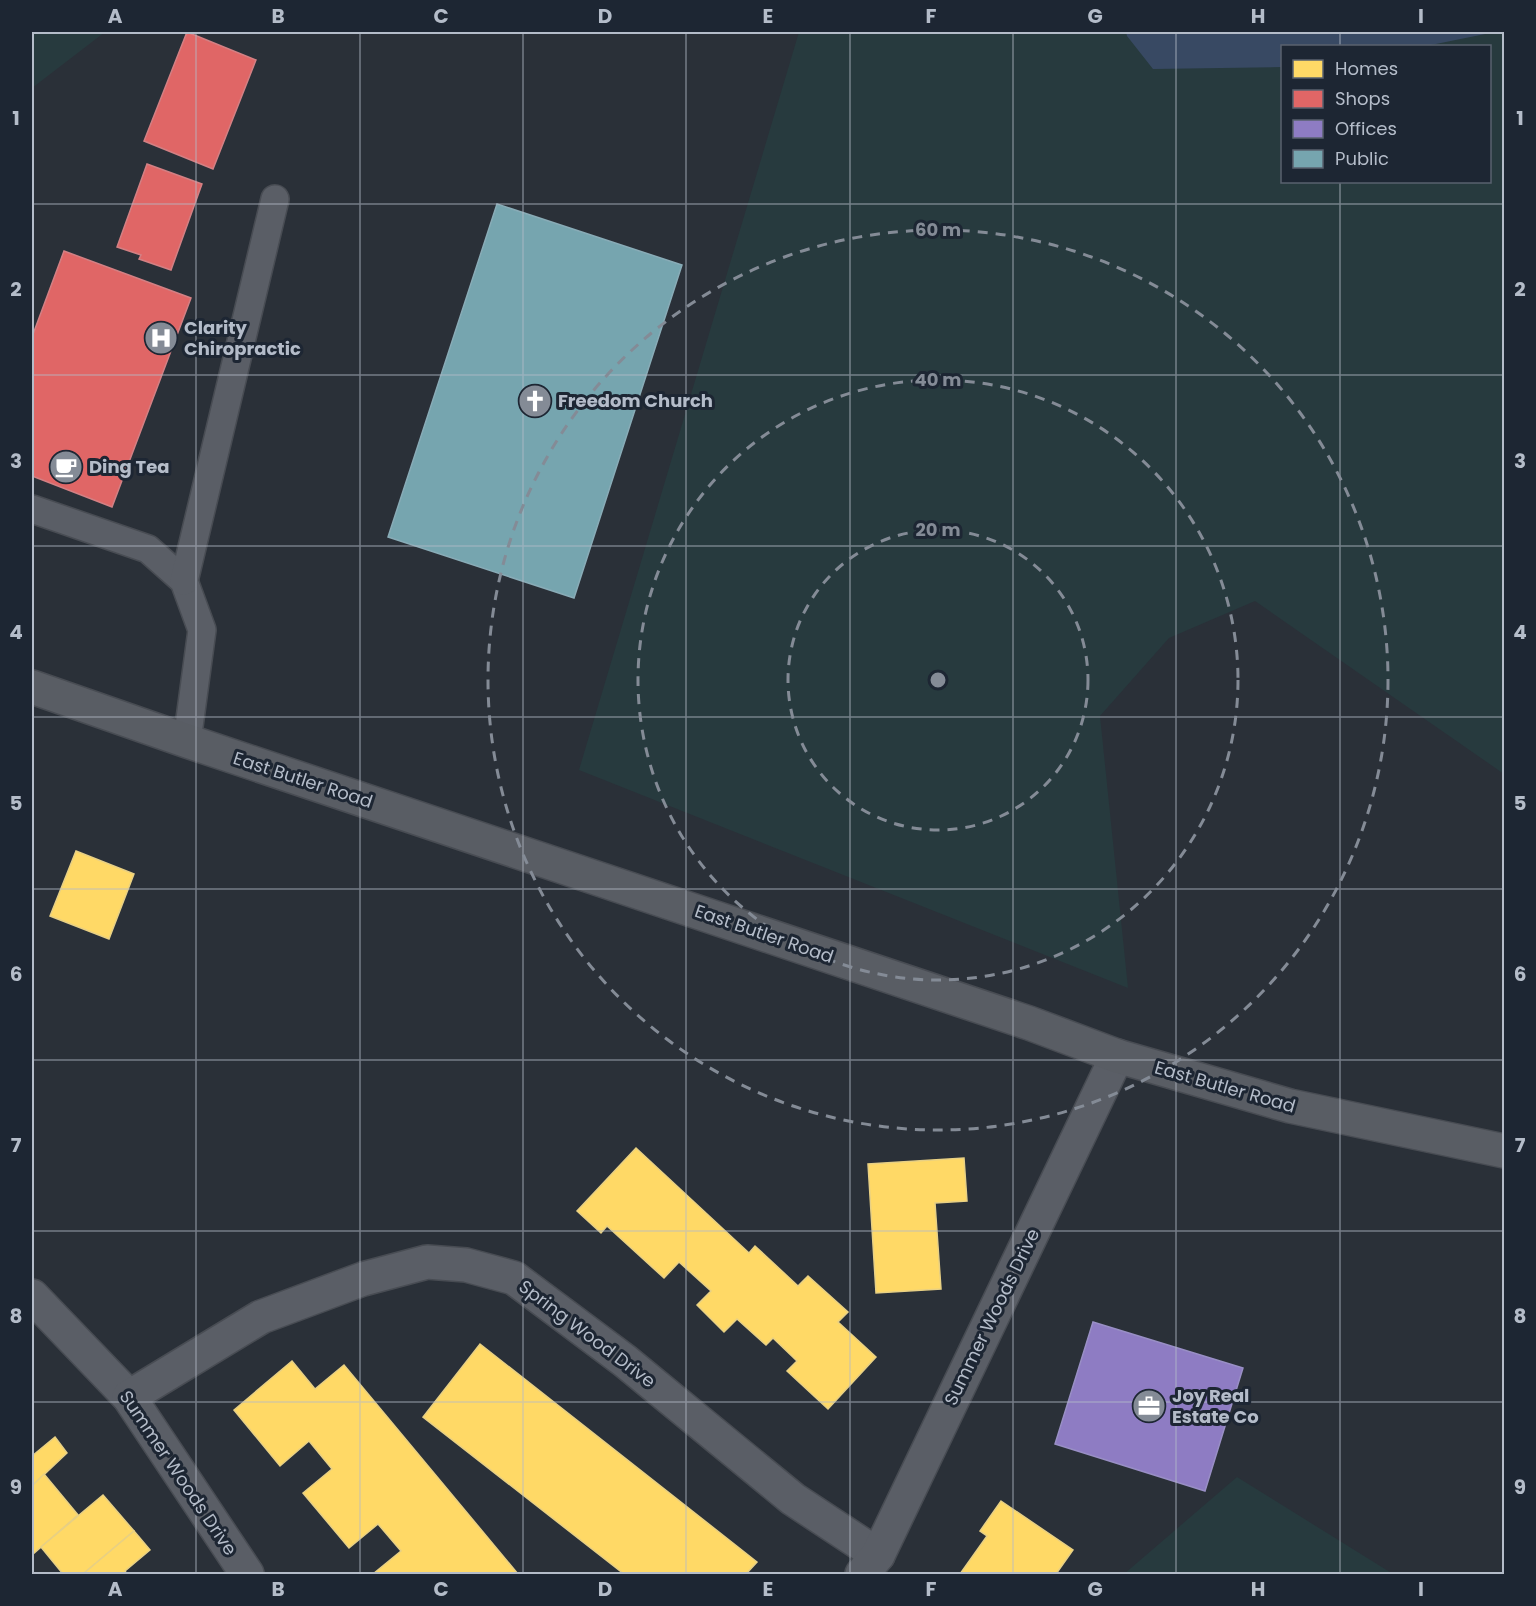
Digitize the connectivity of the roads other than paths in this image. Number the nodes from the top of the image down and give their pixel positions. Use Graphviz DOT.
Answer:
graph roads {
  1 [pos="275,200"];
  2 [pos="32,509"];
  3 [pos="184,581"];
  4 [pos="32,687"];
  5 [pos="187,741"];
  6 [pos="1117,1056"];
  7 [pos="1504,1151"];
  8 [pos="32,1296"];
  9 [pos="129,1397"];
  10 [pos="870,1565"];
  11 [pos="247,1575"];
  1 -- 3 [label="lane"];
  2 -- 3 [label="lane"];
  3 -- 5 [label="lane"];
  4 -- 5 [label="main road, East Butler Road"];
  5 -- 6 [label="main road, East Butler Road"];
  6 -- 7 [label="main road, East Butler Road"];
  6 -- 10 [label="street, Summer Woods Drive"];
  8 -- 9 [label="street, Summer Woods Drive"];
  9 -- 10 [label="street, Spring Wood Drive"];
  9 -- 11 [label="street, Summer Woods Drive"];
}
